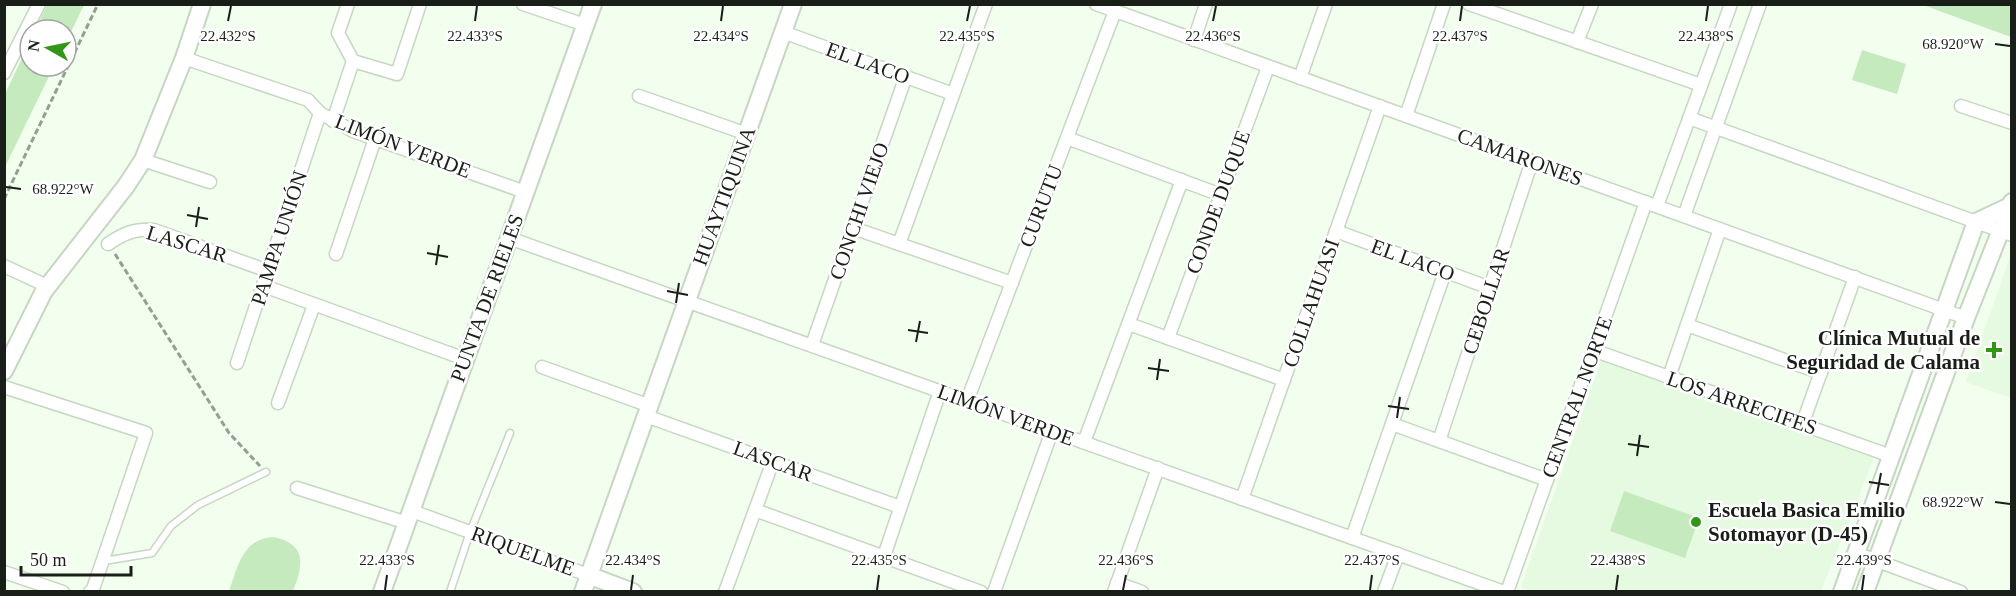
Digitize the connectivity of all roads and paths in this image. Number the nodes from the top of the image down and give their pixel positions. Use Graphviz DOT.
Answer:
graph roads {
  1 [pos="39,4"];
  2 [pos="98,4"];
  3 [pos="202,4"];
  4 [pos="348,4"];
  5 [pos="420,4"];
  6 [pos="523,4"];
  7 [pos="593,4"];
  8 [pos="793,4"];
  9 [pos="986,4"];
  10 [pos="1096,4"];
  11 [pos="1206,4"];
  12 [pos="1326,4"];
  13 [pos="1444,4"];
  14 [pos="1468,4"];
  15 [pos="1592,4"];
  16 [pos="1731,4"];
  17 [pos="1760,4"];
  18 [pos="1115,11"];
  19 [pos="585,26"];
  20 [pos="783,32"];
  21 [pos="1194,40"];
  22 [pos="1577,42"];
  23 [pos="184,58"];
  24 [pos="353,61"];
  25 [pos="1268,67"];
  26 [pos="4,73"];
  27 [pos="906,76"];
  28 [pos="1300,78"];
  29 [pos="1701,85"];
  30 [pos="953,94"];
  31 [pos="639,96"];
  32 [pos="1380,106"];
  33 [pos="1961,106"];
  34 [pos="320,113"];
  35 [pos="1406,116"];
  36 [pos="1689,118"];
  37 [pos="333,121"];
  38 [pos="2012,123"];
  39 [pos="1716,128"];
  40 [pos="747,134"];
  41 [pos="1067,138"];
  42 [pos="375,139"];
  43 [pos="144,160"];
  44 [pos="1532,161"];
  45 [pos="1182,180"];
  46 [pos="210,182"];
  47 [pos="525,192"];
  48 [pos="1221,195"];
  49 [pos="4,199"];
  50 [pos="1651,204"];
  51 [pos="2011,204"];
  52 [pos="1684,216"];
  53 [pos="1976,222"];
  54 [pos="853,228"];
  55 [pos="1720,229"];
  56 [pos="1336,231"];
  57 [pos="2007,233"];
  58 [pos="509,238"];
  59 [pos="108,244"];
  60 [pos="899,244"];
  61 [pos="336,254"];
  62 [pos="4,266"];
  63 [pos="268,271"];
  64 [pos="1445,272"];
  65 [pos="1855,277"];
  66 [pos="1012,283"];
  67 [pos="47,286"];
  68 [pos="264,286"];
  69 [pos="1490,288"];
  70 [pos="687,301"];
  71 [pos="314,305"];
  72 [pos="1944,309"];
  73 [pos="1966,318"];
  74 [pos="1129,324"];
  75 [pos="1687,325"];
  76 [pos="1168,338"];
  77 [pos="812,345"];
  78 [pos="1593,350"];
  79 [pos="465,359"];
  80 [pos="237,363"];
  81 [pos="542,367"];
  82 [pos="4,370"];
  83 [pos="1821,373"];
  84 [pos="1669,377"];
  85 [pos="1284,380"];
  86 [pos="4,387"];
  87 [pos="940,391"];
  88 [pos="967,401"];
  89 [pos="278,403"];
  90 [pos="648,411"];
  91 [pos="1392,424"];
  92 [pos="1802,424"];
  93 [pos="1052,431"];
  94 [pos="510,433"];
  95 [pos="1440,441"];
  96 [pos="1084,442"];
  97 [pos="1891,456"];
  98 [pos="773,461"];
  99 [pos="1158,468"];
  100 [pos="266,472"];
  101 [pos="1547,480"];
  102 [pos="297,488"];
  103 [pos="1242,499"];
  104 [pos="900,507"];
  105 [pos="755,510"];
  106 [pos="410,517"];
  107 [pos="471,532"];
  108 [pos="1352,538"];
  109 [pos="1856,553"];
  110 [pos="1398,554"];
  111 [pos="884,556"];
  112 [pos="1876,560"];
  113 [pos="102,561"];
  114 [pos="4,573"];
  115 [pos="588,575"];
  116 [pos="1116,587"];
  117 [pos="63,591"];
  118 [pos="90,591"];
  119 [pos="382,591"];
  120 [pos="450,591"];
  121 [pos="583,591"];
  122 [pos="633,591"];
  123 [pos="725,591"];
  124 [pos="981,591"];
  125 [pos="994,591"];
  126 [pos="1142,591"];
  127 [pos="1384,591"];
  128 [pos="1505,591"];
  129 [pos="1842,591"];
  130 [pos="1865,591"];
  131 [pos="1961,591"];
  1 -- 26 [label="street"];
  2 -- 49 [label="path"];
  3 -- 23 [label="street"];
  4 -- 24 [label="street"];
  5 -- 24 [label="street"];
  6 -- 19 [label="street"];
  7 -- 19 [label="street, PUNTA DE RIELES"];
  8 -- 20 [label="street, HUAYTIQUINA"];
  9 -- 30 [label="street"];
  10 -- 18 [label="street, CAMARONES"];
  11 -- 21 [label="street"];
  12 -- 28 [label="street"];
  13 -- 35 [label="street"];
  14 -- 22 [label="street"];
  15 -- 22 [label="street"];
  16 -- 29 [label="street, CENTRAL NORTE"];
  17 -- 39 [label="street"];
  18 -- 21 [label="street, CAMARONES"];
  18 -- 41 [label="street, CURUTU"];
  19 -- 47 [label="street, PUNTA DE RIELES"];
  20 -- 27 [label="street, EL LACO"];
  20 -- 40 [label="street, HUAYTIQUINA"];
  21 -- 25 [label="street, CAMARONES"];
  22 -- 29 [label="street"];
  23 -- 34 [label="street, LIMÓN VERDE"];
  23 -- 43 [label="street"];
  24 -- 37 [label="street"];
  25 -- 28 [label="street, CAMARONES"];
  25 -- 48 [label="street, CONDE DUQUE"];
  27 -- 30 [label="street, EL LACO"];
  27 -- 54 [label="street, CONCHI VIEJO"];
  28 -- 32 [label="street, CAMARONES"];
  29 -- 36 [label="street, CENTRAL NORTE"];
  30 -- 60 [label="street"];
  31 -- 40 [label="street"];
  32 -- 35 [label="street, CAMARONES"];
  32 -- 56 [label="street, COLLAHUASI"];
  33 -- 38 [label="street"];
  34 -- 37 [label="street, LIMÓN VERDE"];
  34 -- 63 [label="street, PAMPA UNIÓN"];
  35 -- 44 [label="street, CAMARONES"];
  36 -- 39 [label="street"];
  36 -- 50 [label="street, CENTRAL NORTE"];
  37 -- 42 [label="street, LIMÓN VERDE"];
  39 -- 52 [label="street"];
  39 -- 53 [label="street"];
  40 -- 70 [label="street, HUAYTIQUINA"];
  41 -- 45 [label="street"];
  41 -- 66 [label="street, CURUTU"];
  42 -- 47 [label="street, LIMÓN VERDE"];
  42 -- 61 [label="street"];
  43 -- 46 [label="street"];
  43 -- 67 [label="street"];
  44 -- 50 [label="street, CAMARONES"];
  44 -- 69 [label="street, CEBOLLAR"];
  45 -- 48 [label="street"];
  45 -- 74 [label="street, CONDE DUQUE"];
  47 -- 58 [label="street, PUNTA DE RIELES"];
  48 -- 76 [label="street, CONDE DUQUE"];
  50 -- 52 [label="street, CAMARONES"];
  50 -- 78 [label="street, CENTRAL NORTE"];
  51 -- 53 [label="street"];
  51 -- 57 [label="street"];
  52 -- 55 [label="street, CAMARONES"];
  53 -- 57 [label="street"];
  53 -- 72 [label="street"];
  54 -- 60 [label="street"];
  54 -- 77 [label="street, CONCHI VIEJO"];
  55 -- 65 [label="street, CAMARONES"];
  55 -- 75 [label="street"];
  56 -- 64 [label="street, EL LACO"];
  56 -- 85 [label="street, COLLAHUASI"];
  57 -- 73 [label="street"];
  58 -- 70 [label="street, LIMÓN VERDE"];
  58 -- 79 [label="street, PUNTA DE RIELES"];
  59 -- 63 [label="street, LASCAR"];
  59 -- 100 [label="path"];
  60 -- 66 [label="street"];
  62 -- 67 [label="street"];
  63 -- 68 [label="street, PAMPA UNIÓN"];
  64 -- 69 [label="street, EL LACO"];
  64 -- 91 [label="street"];
  65 -- 72 [label="street, CAMARONES"];
  65 -- 83 [label="street"];
  66 -- 88 [label="street, CURUTU"];
  67 -- 82 [label="street"];
  68 -- 71 [label="street"];
  68 -- 80 [label="street, PAMPA UNIÓN"];
  69 -- 95 [label="street, CEBOLLAR"];
  70 -- 77 [label="street, LIMÓN VERDE"];
  70 -- 90 [label="street, HUAYTIQUINA"];
  71 -- 79 [label="street"];
  71 -- 89 [label="street"];
  72 -- 73 [label="street, CAMARONES"];
  72 -- 97 [label="street"];
  73 -- 112 [label="street"];
  74 -- 76 [label="street"];
  74 -- 96 [label="street, CONDE DUQUE"];
  75 -- 83 [label="street"];
  75 -- 84 [label="street"];
  76 -- 85 [label="street"];
  77 -- 87 [label="street, LIMÓN VERDE"];
  78 -- 84 [label="street, LOS ARRECIFES"];
  78 -- 101 [label="street, CENTRAL NORTE"];
  79 -- 106 [label="street, PUNTA DE RIELES"];
  81 -- 90 [label="street, LASCAR"];
  83 -- 92 [label="street"];
  84 -- 92 [label="street, LOS ARRECIFES"];
  85 -- 103 [label="street, COLLAHUASI"];
  86 -- 113 [label="street"];
  87 -- 88 [label="street, LIMÓN VERDE"];
  87 -- 104 [label="street"];
  88 -- 93 [label="street, LIMÓN VERDE"];
  90 -- 98 [label="street, LASCAR"];
  90 -- 115 [label="street, HUAYTIQUINA"];
  91 -- 95 [label="street"];
  91 -- 108 [label="street"];
  92 -- 97 [label="street, LOS ARRECIFES"];
  93 -- 96 [label="street, LIMÓN VERDE"];
  93 -- 125 [label="street"];
  94 -- 107 [label="lane"];
  95 -- 101 [label="street"];
  96 -- 99 [label="street, LIMÓN VERDE"];
  97 -- 109 [label="street"];
  98 -- 104 [label="street, LASCAR"];
  98 -- 105 [label="street"];
  99 -- 103 [label="street, LIMÓN VERDE"];
  99 -- 116 [label="street"];
  100 -- 113 [label="lane"];
  101 -- 128 [label="street, CENTRAL NORTE"];
  102 -- 106 [label="street, RIQUELME"];
  103 -- 108 [label="street, LIMÓN VERDE"];
  104 -- 111 [label="street"];
  105 -- 111 [label="street"];
  105 -- 123 [label="street"];
  106 -- 107 [label="street, RIQUELME"];
  106 -- 119 [label="street, PUNTA DE RIELES"];
  107 -- 115 [label="street, RIQUELME"];
  107 -- 120 [label="lane"];
  108 -- 110 [label="street, LIMÓN VERDE"];
  109 -- 112 [label="street"];
  109 -- 129 [label="street"];
  110 -- 127 [label="street"];
  110 -- 128 [label="street, LIMÓN VERDE"];
  111 -- 124 [label="street"];
  112 -- 130 [label="street"];
  112 -- 131 [label="street"];
  113 -- 118 [label="street"];
  114 -- 117 [label="street"];
  115 -- 121 [label="street, HUAYTIQUINA"];
  115 -- 122 [label="street, RIQUELME"];
  116 -- 126 [label="street"];
}
